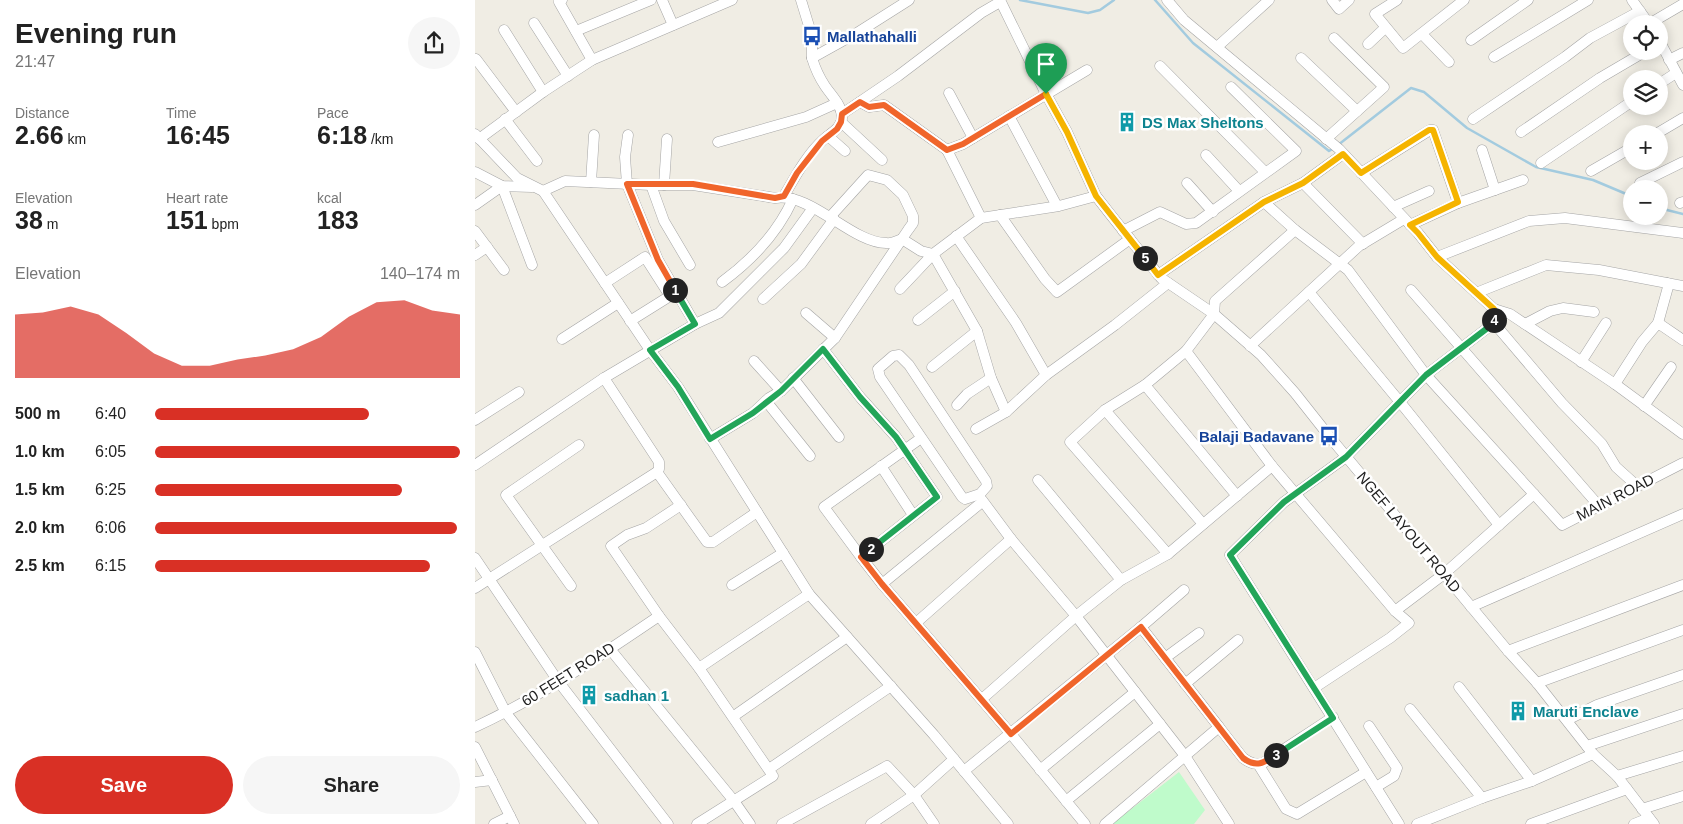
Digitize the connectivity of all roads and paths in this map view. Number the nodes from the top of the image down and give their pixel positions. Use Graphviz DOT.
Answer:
graph roads {
  1 [pos="562,0"];
  2 [pos="651,0"];
  3 [pos="662,0"];
  4 [pos="732,0"];
  5 [pos="801,0"];
  6 [pos="909,0"];
  7 [pos="1167,0"];
  8 [pos="1269,0"];
  9 [pos="1331,0"];
  10 [pos="1349,0"];
  11 [pos="1397,0"];
  12 [pos="1464,0"];
  13 [pos="1527,0"];
  14 [pos="1588,0"];
  15 [pos="1632,0"];
  16 [pos="1000,1"];
  17 [pos="1683,4"];
  18 [pos="1640,11"];
  19 [pos="1643,15"];
  20 [pos="1664,15"];
  21 [pos="534,23"];
  22 [pos="673,25"];
  23 [pos="1385,28"];
  24 [pos="504,30"];
  25 [pos="576,31"];
  26 [pos="1422,34"];
  27 [pos="1334,38"];
  28 [pos="1471,40"];
  29 [pos="1368,44"];
  30 [pos="1217,47"];
  31 [pos="1683,53"];
  32 [pos="1494,57"];
  33 [pos="812,58"];
  34 [pos="1301,58"];
  35 [pos="476,59"];
  36 [pos="592,60"];
  37 [pos="1631,60"];
  38 [pos="1669,60"];
  39 [pos="1449,62"];
  40 [pos="1160,66"];
  41 [pos="1087,70"];
  42 [pos="1676,73"];
  43 [pos="568,76"];
  44 [pos="1668,78"];
  45 [pos="1683,85"];
  46 [pos="1231,88"];
  47 [pos="543,92"];
  48 [pos="949,93"];
  49 [pos="1046,94"];
  50 [pos="860,102"];
  51 [pos="837,104"];
  52 [pos="1623,107"];
  53 [pos="1357,111"];
  54 [pos="516,112"];
  55 [pos="1009,116"];
  56 [pos="842,118"];
  57 [pos="1683,118"];
  58 [pos="1473,119"];
  59 [pos="505,120"];
  60 [pos="1668,127"];
  61 [pos="1521,132"];
  62 [pos="594,135"];
  63 [pos="628,136"];
  64 [pos="827,136"];
  65 [pos="477,137"];
  66 [pos="973,138"];
  67 [pos="667,139"];
  68 [pos="718,142"];
  69 [pos="1335,146"];
  70 [pos="947,150"];
  71 [pos="1482,150"];
  72 [pos="845,151"];
  73 [pos="1623,153"];
  74 [pos="1206,155"];
  75 [pos="882,160"];
  76 [pos="537,161"];
  77 [pos="1683,162"];
  78 [pos="1541,163"];
  79 [pos="475,172"];
  80 [pos="1265,172"];
  81 [pos="1591,172"];
  82 [pos="1361,173"];
  83 [pos="1523,180"];
  84 [pos="1646,180"];
  85 [pos="591,182"];
  86 [pos="1303,183"];
  87 [pos="627,184"];
  88 [pos="1187,184"];
  89 [pos="651,185"];
  90 [pos="664,185"];
  91 [pos="502,186"];
  92 [pos="540,189"];
  93 [pos="1495,190"];
  94 [pos="1429,191"];
  95 [pos="1239,192"];
  96 [pos="1096,196"];
  97 [pos="788,198"];
  98 [pos="1264,202"];
  99 [pos="1458,202"];
  100 [pos="475,205"];
  101 [pos="1057,206"];
  102 [pos="1393,207"];
  103 [pos="813,208"];
  104 [pos="1213,212"];
  105 [pos="1000,215"];
  106 [pos="832,218"];
  107 [pos="981,218"];
  108 [pos="1407,222"];
  109 [pos="1295,230"];
  110 [pos="475,231"];
  111 [pos="1683,233"];
  112 [pos="1127,235"];
  113 [pos="956,236"];
  114 [pos="902,240"];
  115 [pos="1363,244"];
  116 [pos="487,247"];
  117 [pos="933,254"];
  118 [pos="475,256"];
  119 [pos="1437,257"];
  120 [pos="1340,263"];
  121 [pos="532,265"];
  122 [pos="690,265"];
  123 [pos="504,270"];
  124 [pos="1158,275"];
  125 [pos="722,282"];
  126 [pos="605,283"];
  127 [pos="1168,283"];
  128 [pos="1667,283"];
  129 [pos="1683,286"];
  130 [pos="900,288"];
  131 [pos="1411,290"];
  132 [pos="955,291"];
  133 [pos="1309,292"];
  134 [pos="1476,292"];
  135 [pos="763,299"];
  136 [pos="618,303"];
  137 [pos="1494,309"];
  138 [pos="1594,312"];
  139 [pos="807,313"];
  140 [pos="1214,314"];
  141 [pos="918,320"];
  142 [pos="630,321"];
  143 [pos="1494,323"];
  144 [pos="1606,323"];
  145 [pos="1658,323"];
  146 [pos="695,324"];
  147 [pos="1525,324"];
  148 [pos="977,332"];
  149 [pos="835,338"];
  150 [pos="562,339"];
  151 [pos="1683,340"];
  152 [pos="1250,346"];
  153 [pos="1462,348"];
  154 [pos="823,349"];
  155 [pos="650,350"];
  156 [pos="1186,351"];
  157 [pos="754,362"];
  158 [pos="1581,362"];
  159 [pos="932,366"];
  160 [pos="1671,367"];
  161 [pos="1046,375"];
  162 [pos="1426,375"];
  163 [pos="604,378"];
  164 [pos="793,378"];
  165 [pos="991,378"];
  166 [pos="1615,384"];
  167 [pos="1145,386"];
  168 [pos="781,391"];
  169 [pos="519,392"];
  170 [pos="766,401"];
  171 [pos="1400,402"];
  172 [pos="957,405"];
  173 [pos="1644,406"];
  174 [pos="1105,410"];
  175 [pos="1006,412"];
  176 [pos="475,420"];
  177 [pos="1683,420"];
  178 [pos="976,429"];
  179 [pos="1679,431"];
  180 [pos="839,437"];
  181 [pos="710,439"];
  182 [pos="917,441"];
  183 [pos="579,444"];
  184 [pos="905,450"];
  185 [pos="810,456"];
  186 [pos="1346,457"];
  187 [pos="475,464"];
  188 [pos="1681,464"];
  189 [pos="881,466"];
  190 [pos="1272,466"];
  191 [pos="657,472"];
  192 [pos="1038,480"];
  193 [pos="1636,485"];
  194 [pos="1297,494"];
  195 [pos="1534,494"];
  196 [pos="1237,496"];
  197 [pos="981,499"];
  198 [pos="681,505"];
  199 [pos="1599,506"];
  200 [pos="757,512"];
  201 [pos="1683,514"];
  202 [pos="913,515"];
  203 [pos="1203,524"];
  204 [pos="1499,525"];
  205 [pos="1011,539"];
  206 [pos="541,546"];
  207 [pos="783,553"];
  208 [pos="1168,554"];
  209 [pos="861,557"];
  210 [pos="475,558"];
  211 [pos="1444,574"];
  212 [pos="490,580"];
  213 [pos="1121,580"];
  214 [pos="732,584"];
  215 [pos="882,584"];
  216 [pos="1683,585"];
  217 [pos="571,586"];
  218 [pos="475,588"];
  219 [pos="1185,590"];
  220 [pos="809,594"];
  221 [pos="1471,607"];
  222 [pos="1395,612"];
  223 [pos="659,616"];
  224 [pos="1076,616"];
  225 [pos="917,622"];
  226 [pos="1141,627"];
  227 [pos="1683,630"];
  228 [pos="1199,632"];
  229 [pos="847,637"];
  230 [pos="1238,640"];
  231 [pos="610,649"];
  232 [pos="1508,651"];
  233 [pos="475,652"];
  234 [pos="1106,655"];
  235 [pos="1165,658"];
  236 [pos="699,668"];
  237 [pos="1683,675"];
  238 [pos="558,681"];
  239 [pos="1537,683"];
  240 [pos="1185,684"];
  241 [pos="891,686"];
  242 [pos="1459,687"];
  243 [pos="1314,688"];
  244 [pos="1135,692"];
  245 [pos="982,699"];
  246 [pos="1410,709"];
  247 [pos="506,713"];
  248 [pos="1683,714"];
  249 [pos="734,716"];
  250 [pos="1333,718"];
  251 [pos="1567,720"];
  252 [pos="1160,724"];
  253 [pos="1369,726"];
  254 [pos="475,727"];
  255 [pos="1219,727"];
  256 [pos="1011,734"];
  257 [pos="475,747"];
  258 [pos="1590,750"];
  259 [pos="1185,756"];
  260 [pos="1683,756"];
  261 [pos="954,759"];
  262 [pos="1257,764"];
  263 [pos="769,769"];
  264 [pos="1040,770"];
  265 [pos="964,771"];
  266 [pos="1366,772"];
  267 [pos="1617,776"];
  268 [pos="492,780"];
  269 [pos="1532,781"];
  270 [pos="475,782"];
  271 [pos="1376,787"];
  272 [pos="1627,789"];
  273 [pos="914,795"];
  274 [pos="1683,796"];
  275 [pos="1482,798"];
  276 [pos="734,800"];
  277 [pos="1066,801"];
  278 [pos="1642,809"];
  279 [pos="512,820"];
  280 [pos="1651,821"];
  281 [pos="1225,822"];
  282 [pos="495,824"];
  283 [pos="593,824"];
  284 [pos="667,824"];
  285 [pos="697,824"];
  286 [pos="749,824"];
  287 [pos="782,824"];
  288 [pos="871,824"];
  289 [pos="934,824"];
  290 [pos="1008,824"];
  291 [pos="1085,824"];
  292 [pos="1105,824"];
  293 [pos="1399,824"];
  294 [pos="1417,824"];
  295 [pos="1531,824"];
  296 [pos="1634,824"];
  1 -- 25 [label="street"];
  2 -- 25 [label="street"];
  3 -- 22 [label="street"];
  4 -- 22 [label="street"];
  5 -- 33 [label="street"];
  6 -- 33 [label="street"];
  7 -- 30 [label="street"];
  8 -- 30 [label="street"];
  9 -- 10 [label="street"];
  11 -- 23 [label="street"];
  12 -- 26 [label="street"];
  13 -- 28 [label="street"];
  14 -- 32 [label="street"];
  15 -- 18 [label="street"];
  16 -- 49 [label="street, NGEF LAYOUT ROAD"];
  16 -- 50 [label="street"];
  17 -- 20 [label="street"];
  18 -- 19 [label="street"];
  18 -- 58 [label="street"];
  21 -- 43 [label="street"];
  22 -- 36 [label="street"];
  23 -- 26 [label="street"];
  23 -- 29 [label="street"];
  24 -- 47 [label="street"];
  25 -- 36 [label="street"];
  26 -- 39 [label="street"];
  27 -- 53 [label="street"];
  30 -- 69 [label="street"];
  31 -- 38 [label="street"];
  33 -- 51 [label="street"];
  34 -- 53 [label="street"];
  35 -- 54 [label="street"];
  36 -- 43 [label="street"];
  37 -- 61 [label="street"];
  38 -- 42 [label="street"];
  40 -- 80 [label="street"];
  41 -- 49 [label="street"];
  42 -- 44 [label="street"];
  42 -- 45 [label="street"];
  43 -- 47 [label="street"];
  46 -- 80 [label="street"];
  47 -- 54 [label="street"];
  48 -- 66 [label="street"];
  49 -- 55 [label="street"];
  49 -- 96 [label="street, NGEF LAYOUT ROAD"];
  50 -- 56 [label="street"];
  50 -- 70 [label="street"];
  51 -- 56 [label="street"];
  51 -- 68 [label="street"];
  52 -- 78 [label="street"];
  53 -- 69 [label="street"];
  54 -- 59 [label="street"];
  55 -- 66 [label="street"];
  55 -- 101 [label="street"];
  56 -- 64 [label="street"];
  56 -- 75 [label="street"];
  57 -- 60 [label="street"];
  59 -- 65 [label="street"];
  59 -- 76 [label="street"];
  62 -- 85 [label="street"];
  63 -- 87 [label="street"];
  64 -- 72 [label="street"];
  64 -- 97 [label="street"];
  65 -- 92 [label="street"];
  66 -- 70 [label="street"];
  67 -- 90 [label="street"];
  69 -- 82 [label="street"];
  69 -- 86 [label="street"];
  70 -- 107 [label="street"];
  71 -- 93 [label="street"];
  73 -- 81 [label="street"];
  74 -- 95 [label="street"];
  77 -- 84 [label="street"];
  79 -- 91 [label="street"];
  80 -- 95 [label="street"];
  82 -- 99 [label="street"];
  82 -- 102 [label="street"];
  83 -- 93 [label="street"];
  85 -- 87 [label="street"];
  85 -- 92 [label="street"];
  86 -- 98 [label="street"];
  86 -- 115 [label="street"];
  87 -- 89 [label="street"];
  87 -- 146 [label="street"];
  88 -- 104 [label="street"];
  89 -- 90 [label="street"];
  89 -- 122 [label="street"];
  90 -- 97 [label="street"];
  91 -- 92 [label="street"];
  91 -- 100 [label="street"];
  91 -- 121 [label="street"];
  92 -- 126 [label="street"];
  93 -- 99 [label="street"];
  94 -- 102 [label="street"];
  95 -- 104 [label="street"];
  96 -- 101 [label="street"];
  96 -- 112 [label="street, NGEF LAYOUT ROAD"];
  97 -- 103 [label="street"];
  97 -- 125 [label="street"];
  98 -- 109 [label="street"];
  98 -- 124 [label="street"];
  99 -- 108 [label="street"];
  101 -- 105 [label="street"];
  102 -- 108 [label="street"];
  103 -- 106 [label="street"];
  103 -- 146 [label="street"];
  104 -- 112 [label="street"];
  105 -- 107 [label="street"];
  105 -- 112 [label="street"];
  106 -- 114 [label="street"];
  106 -- 114 [label="street"];
  106 -- 135 [label="street"];
  107 -- 113 [label="street"];
  108 -- 115 [label="street"];
  108 -- 119 [label="street"];
  109 -- 120 [label="street"];
  109 -- 140 [label="street"];
  110 -- 116 [label="street"];
  111 -- 119 [label="street"];
  112 -- 124 [label="street, NGEF LAYOUT ROAD"];
  113 -- 117 [label="street"];
  113 -- 161 [label="street"];
  114 -- 117 [label="street"];
  114 -- 149 [label="street"];
  115 -- 120 [label="street"];
  116 -- 118 [label="street"];
  116 -- 123 [label="street"];
  117 -- 130 [label="street"];
  117 -- 132 [label="street"];
  119 -- 134 [label="street"];
  120 -- 133 [label="street"];
  120 -- 162 [label="street"];
  124 -- 127 [label="street, NGEF LAYOUT ROAD"];
  126 -- 136 [label="street"];
  126 -- 142 [label="street"];
  127 -- 140 [label="street, NGEF LAYOUT ROAD"];
  127 -- 161 [label="street"];
  128 -- 129 [label="street"];
  128 -- 134 [label="street"];
  128 -- 145 [label="street"];
  131 -- 153 [label="street"];
  132 -- 141 [label="street"];
  132 -- 148 [label="street"];
  133 -- 152 [label="street"];
  133 -- 171 [label="street"];
  134 -- 137 [label="street"];
  136 -- 142 [label="street"];
  136 -- 150 [label="street"];
  137 -- 143 [label="street"];
  137 -- 147 [label="street"];
  138 -- 147 [label="street"];
  139 -- 149 [label="street"];
  140 -- 152 [label="street, NGEF LAYOUT ROAD"];
  140 -- 156 [label="street"];
  142 -- 155 [label="street"];
  143 -- 153 [label="street"];
  143 -- 193 [label="street"];
  144 -- 158 [label="street"];
  145 -- 151 [label="street"];
  145 -- 166 [label="street"];
  146 -- 155 [label="street"];
  147 -- 158 [label="street"];
  148 -- 159 [label="street"];
  148 -- 165 [label="street"];
  149 -- 154 [label="street"];
  152 -- 186 [label="street, NGEF LAYOUT ROAD"];
  153 -- 162 [label="street"];
  153 -- 199 [label="street"];
  154 -- 164 [label="street"];
  154 -- 184 [label="street"];
  155 -- 163 [label="street"];
  155 -- 181 [label="street"];
  156 -- 167 [label="street"];
  156 -- 190 [label="street"];
  157 -- 168 [label="street"];
  158 -- 166 [label="street"];
  160 -- 173 [label="street"];
  161 -- 175 [label="street"];
  162 -- 171 [label="street"];
  162 -- 195 [label="street"];
  163 -- 187 [label="street"];
  163 -- 191 [label="street"];
  164 -- 168 [label="street"];
  164 -- 180 [label="street"];
  165 -- 172 [label="street"];
  165 -- 175 [label="street"];
  166 -- 173 [label="street"];
  167 -- 174 [label="street"];
  167 -- 196 [label="street"];
  168 -- 170 [label="street"];
  169 -- 176 [label="street"];
  170 -- 181 [label="street"];
  170 -- 185 [label="street"];
  171 -- 186 [label="street"];
  171 -- 204 [label="street"];
  173 -- 179 [label="street"];
  174 -- 203 [label="street"];
  174 -- 208 [label="street"];
  175 -- 178 [label="street"];
  177 -- 179 [label="street"];
  181 -- 200 [label="street"];
  182 -- 184 [label="street"];
  183 -- 206 [label="street"];
  184 -- 189 [label="street"];
  184 -- 202 [label="street"];
  186 -- 194 [label="street"];
  186 -- 211 [label="street, NGEF LAYOUT ROAD"];
  188 -- 193 [label="street, MAIN ROAD"];
  189 -- 202 [label="street"];
  189 -- 209 [label="street"];
  190 -- 194 [label="street"];
  190 -- 196 [label="street"];
  191 -- 198 [label="street"];
  191 -- 206 [label="street"];
  192 -- 213 [label="street"];
  193 -- 199 [label="street, MAIN ROAD"];
  194 -- 222 [label="street"];
  194 -- 243 [label="street"];
  195 -- 199 [label="street, MAIN ROAD"];
  195 -- 204 [label="street"];
  196 -- 203 [label="street"];
  197 -- 197 [label="street"];
  197 -- 205 [label="street"];
  197 -- 215 [label="street"];
  198 -- 200 [label="street"];
  198 -- 223 [label="street"];
  200 -- 207 [label="street"];
  201 -- 221 [label="street"];
  202 -- 209 [label="street"];
  203 -- 208 [label="street"];
  204 -- 211 [label="street"];
  205 -- 224 [label="street"];
  205 -- 225 [label="street"];
  206 -- 212 [label="street"];
  206 -- 217 [label="street"];
  207 -- 214 [label="street"];
  207 -- 220 [label="street"];
  208 -- 213 [label="street"];
  209 -- 215 [label="street"];
  210 -- 212 [label="street"];
  211 -- 221 [label="street, NGEF LAYOUT ROAD"];
  211 -- 222 [label="street"];
  212 -- 218 [label="street"];
  212 -- 238 [label="street"];
  213 -- 224 [label="street"];
  215 -- 225 [label="street"];
  216 -- 232 [label="street"];
  219 -- 226 [label="street"];
  220 -- 229 [label="street"];
  220 -- 236 [label="street"];
  221 -- 232 [label="street, NGEF LAYOUT ROAD"];
  222 -- 243 [label="street"];
  223 -- 231 [label="street, 60 FEET ROAD"];
  223 -- 236 [label="street"];
  224 -- 234 [label="street"];
  224 -- 245 [label="street"];
  225 -- 245 [label="street"];
  226 -- 234 [label="street"];
  226 -- 235 [label="street"];
  227 -- 239 [label="street"];
  228 -- 235 [label="street"];
  229 -- 241 [label="street"];
  229 -- 249 [label="street"];
  230 -- 240 [label="street"];
  231 -- 238 [label="street, 60 FEET ROAD"];
  231 -- 276 [label="street"];
  232 -- 239 [label="street, NGEF LAYOUT ROAD"];
  233 -- 247 [label="street"];
  234 -- 244 [label="street"];
  234 -- 256 [label="street"];
  235 -- 240 [label="street"];
  236 -- 249 [label="street"];
  237 -- 251 [label="street"];
  238 -- 247 [label="street, 60 FEET ROAD"];
  238 -- 284 [label="street"];
  239 -- 251 [label="street, NGEF LAYOUT ROAD"];
  240 -- 255 [label="street"];
  241 -- 261 [label="street"];
  241 -- 263 [label="street"];
  242 -- 269 [label="street"];
  243 -- 250 [label="street"];
  244 -- 252 [label="street"];
  244 -- 264 [label="street"];
  245 -- 256 [label="street"];
  246 -- 275 [label="street"];
  247 -- 254 [label="street, 60 FEET ROAD"];
  247 -- 283 [label="street"];
  248 -- 258 [label="street"];
  249 -- 263 [label="street"];
  250 -- 262 [label="street"];
  250 -- 266 [label="street"];
  251 -- 258 [label="street, NGEF LAYOUT ROAD"];
  252 -- 259 [label="street"];
  252 -- 277 [label="street"];
  253 -- 271 [label="street"];
  255 -- 259 [label="street"];
  255 -- 262 [label="street"];
  256 -- 264 [label="street"];
  256 -- 265 [label="street"];
  257 -- 268 [label="street"];
  258 -- 267 [label="street, NGEF LAYOUT ROAD"];
  258 -- 269 [label="street"];
  259 -- 281 [label="street"];
  259 -- 292 [label="street"];
  260 -- 267 [label="street"];
  261 -- 265 [label="street"];
  261 -- 273 [label="street"];
  262 -- 266 [label="street"];
  263 -- 276 [label="street"];
  264 -- 277 [label="street"];
  265 -- 290 [label="street"];
  266 -- 271 [label="street"];
  267 -- 272 [label="street, NGEF LAYOUT ROAD"];
  268 -- 270 [label="street"];
  268 -- 279 [label="street"];
  269 -- 275 [label="street"];
  271 -- 293 [label="street"];
  272 -- 278 [label="street, NGEF LAYOUT ROAD"];
  272 -- 295 [label="street"];
  273 -- 287 [label="street"];
  273 -- 288 [label="street"];
  273 -- 289 [label="street"];
  274 -- 278 [label="street"];
  275 -- 294 [label="street"];
  276 -- 285 [label="street"];
  276 -- 286 [label="street"];
  277 -- 291 [label="street"];
  278 -- 280 [label="street, NGEF LAYOUT ROAD"];
  279 -- 282 [label="street"];
  280 -- 296 [label="street"];
}
